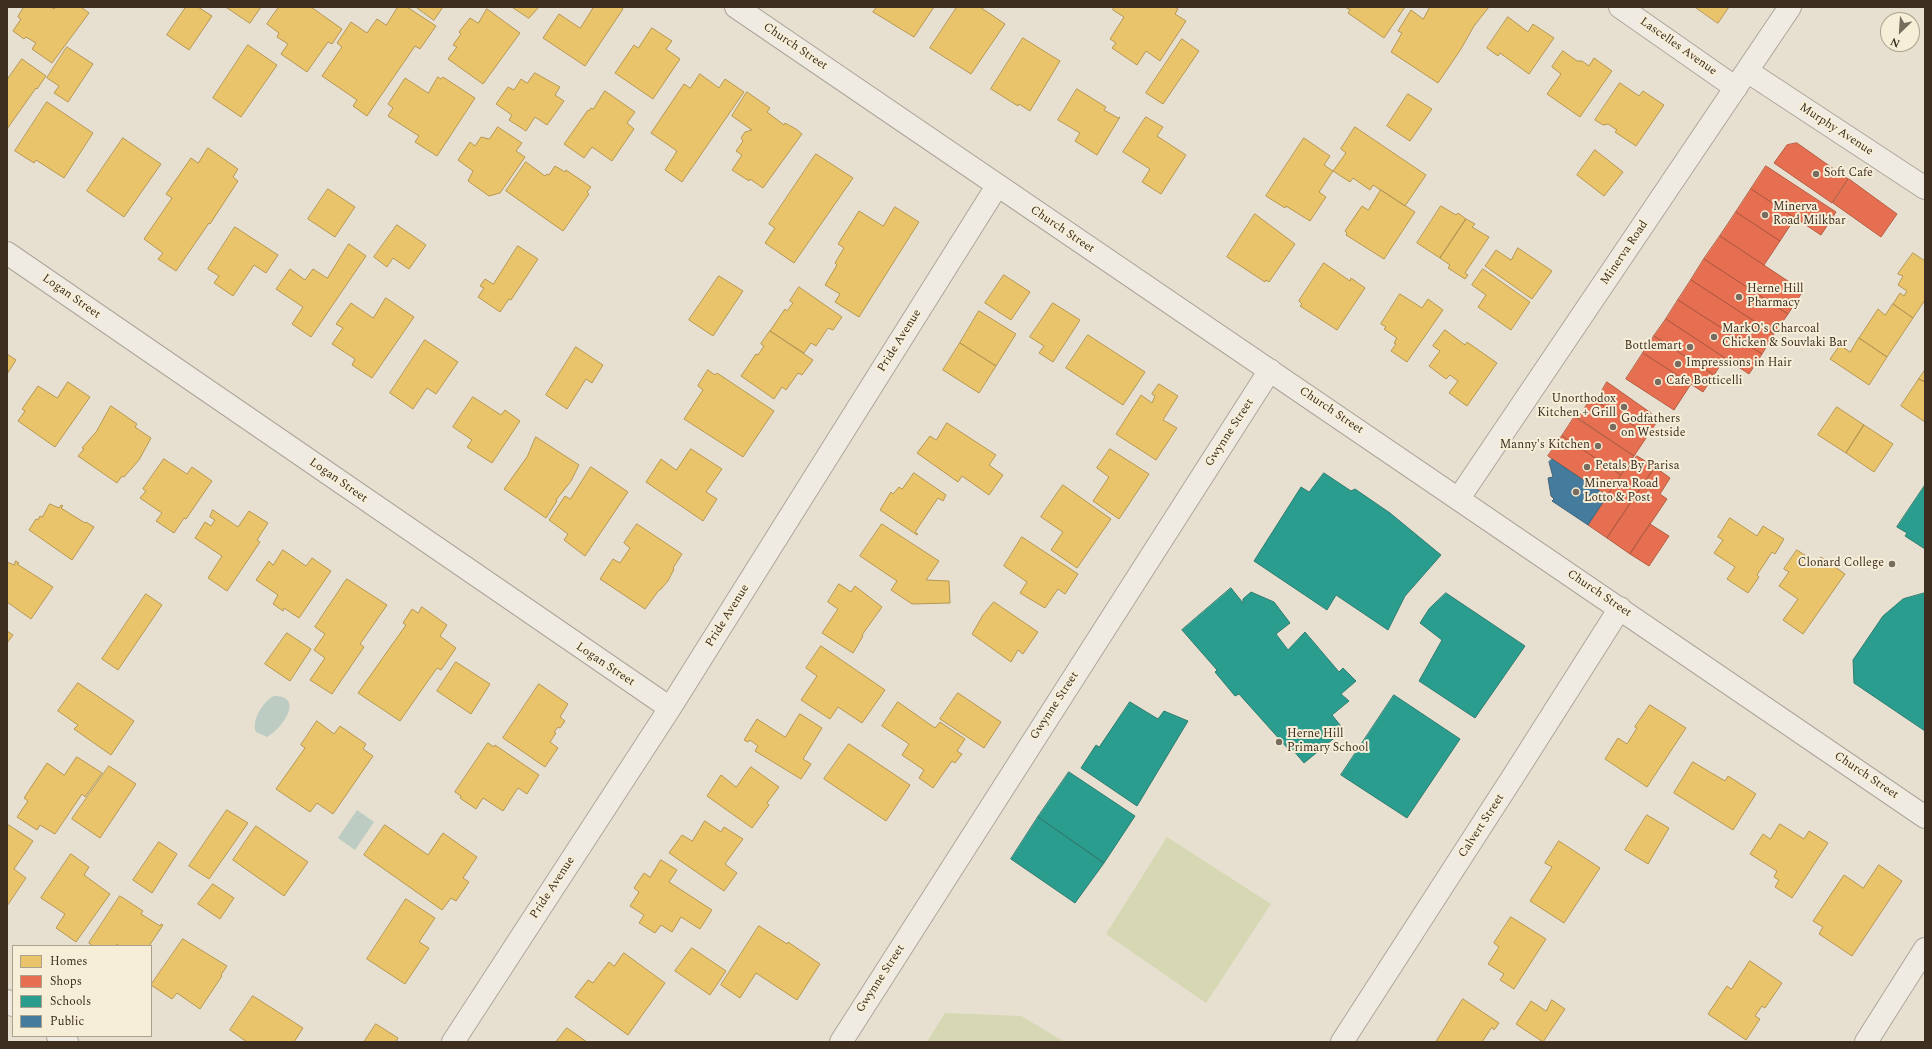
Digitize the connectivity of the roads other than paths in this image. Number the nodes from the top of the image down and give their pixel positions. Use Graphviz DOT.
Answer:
graph roads {
  1 [pos="736,7"];
  2 [pos="1620,7"];
  3 [pos="1790,7"];
  4 [pos="1742,80"];
  5 [pos="997,186"];
  6 [pos="1925,188"];
  7 [pos="7,253"];
  8 [pos="1270,370"];
  9 [pos="1460,498"];
  10 [pos="1620,608"];
  11 [pos="670,708"];
  12 [pos="1925,817"];
  13 [pos="1925,949"];
  14 [pos="453,1042"];
  15 [pos="841,1042"];
  16 [pos="1342,1042"];
  17 [pos="1866,1042"];
  1 -- 5 [label="street, Church Street"];
  2 -- 4 [label="street, Lascelles Avenue"];
  3 -- 4 [label="street, Minerva Road"];
  4 -- 6 [label="street, Murphy Avenue"];
  4 -- 9 [label="street, Minerva Road"];
  5 -- 8 [label="street, Church Street"];
  5 -- 11 [label="street, Pride Avenue"];
  7 -- 11 [label="street, Logan Street"];
  8 -- 9 [label="street, Church Street"];
  8 -- 15 [label="street, Gwynne Street"];
  9 -- 10 [label="street, Church Street"];
  10 -- 12 [label="street, Church Street"];
  10 -- 16 [label="street, Calvert Street"];
  11 -- 14 [label="street, Pride Avenue"];
  13 -- 17 [label="street"];
}
